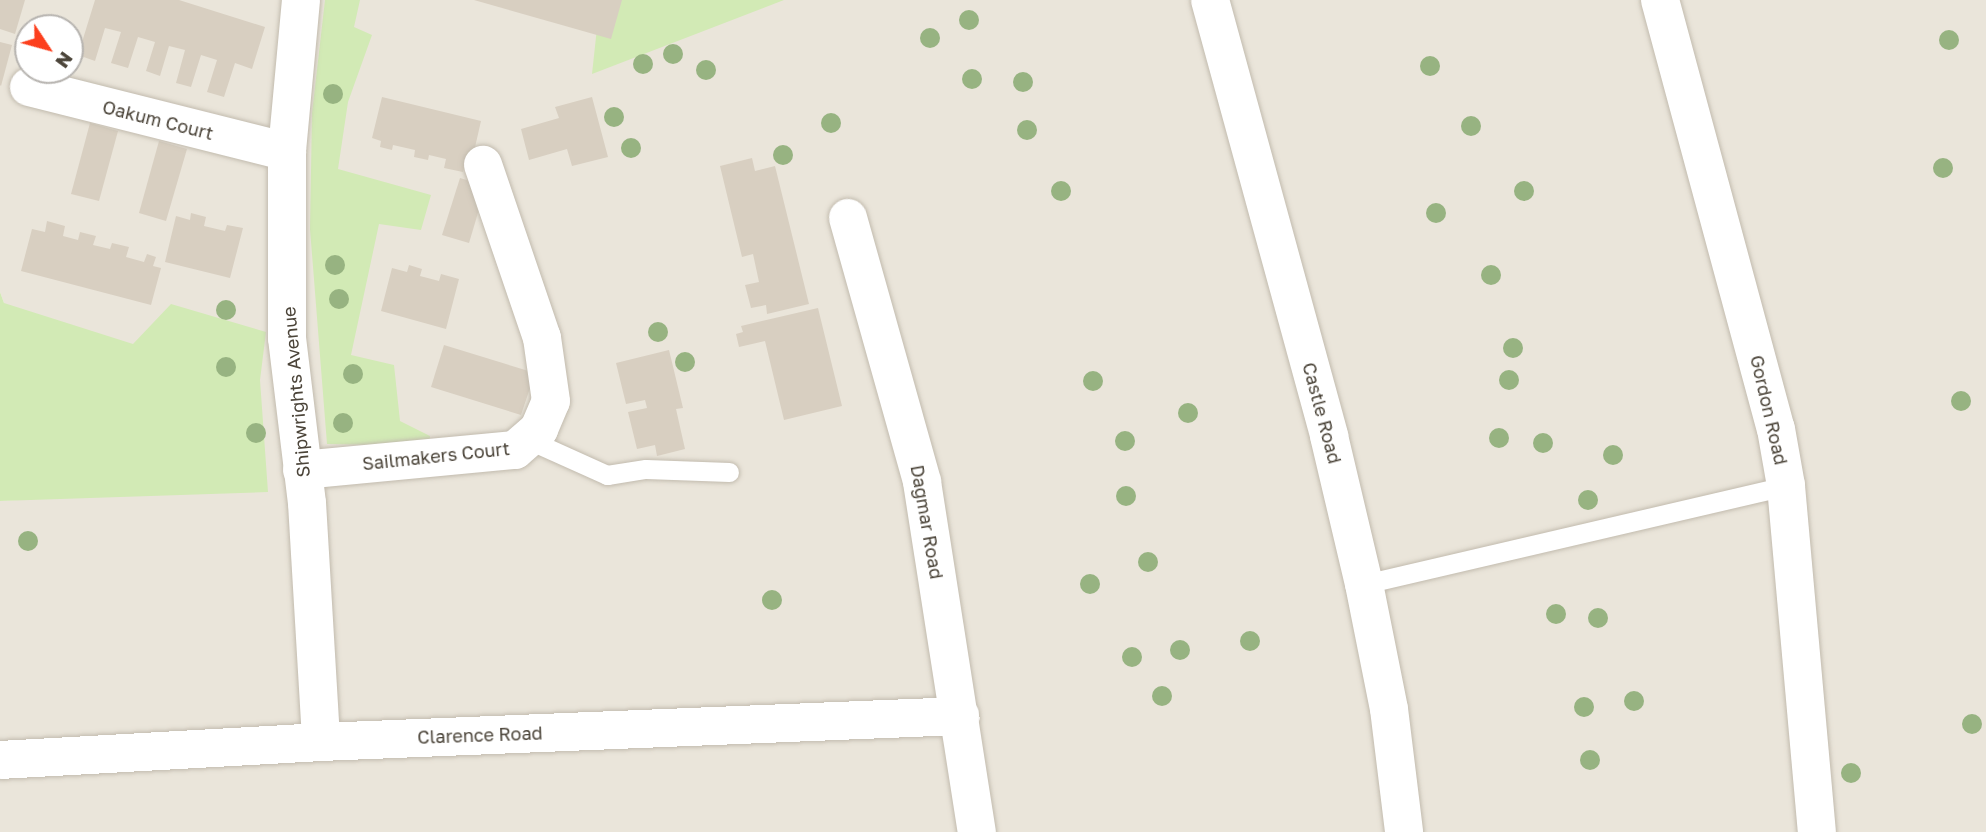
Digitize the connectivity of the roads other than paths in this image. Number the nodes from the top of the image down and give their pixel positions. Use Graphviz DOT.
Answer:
graph roads {
  1 [pos="301,0"];
  2 [pos="1210,0"];
  3 [pos="1660,0"];
  4 [pos="29,87"];
  5 [pos="287,152"];
  6 [pos="483,165"];
  7 [pos="848,218"];
  8 [pos="527,439"];
  9 [pos="302,470"];
  10 [pos="729,472"];
  11 [pos="1786,486"];
  12 [pos="1364,583"];
  13 [pos="960,716"];
  14 [pos="321,741"];
  15 [pos="0,760"];
  16 [pos="977,832"];
  17 [pos="1404,832"];
  18 [pos="1816,832"];
  1 -- 5 [label="street, Shipwrights Avenue"];
  2 -- 12 [label="street, Castle Road"];
  3 -- 11 [label="street, Gordon Road"];
  4 -- 5 [label="street, Oakum Court"];
  5 -- 9 [label="street, Shipwrights Avenue"];
  6 -- 8 [label="street, Sailmakers Court"];
  7 -- 13 [label="street, Dagmar Road"];
  8 -- 9 [label="street, Sailmakers Court"];
  8 -- 10 [label="lane"];
  9 -- 14 [label="street, Shipwrights Avenue"];
  11 -- 12 [label="lane"];
  11 -- 18 [label="street, Gordon Road"];
  12 -- 17 [label="street, Castle Road"];
  13 -- 14 [label="street, Clarence Road"];
  13 -- 16 [label="street, Dagmar Road"];
  14 -- 15 [label="street, Clarence Road"];
}
